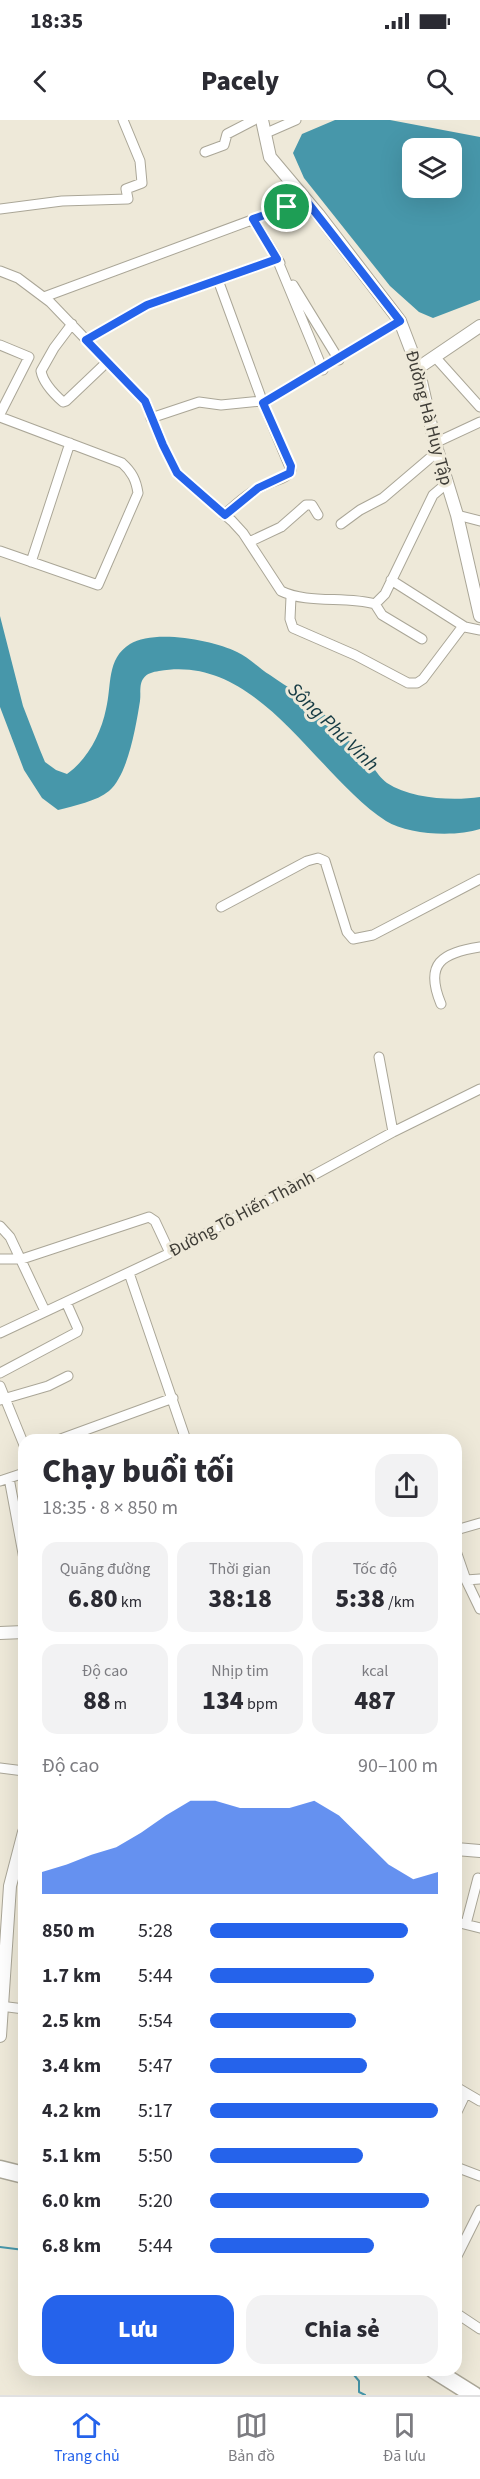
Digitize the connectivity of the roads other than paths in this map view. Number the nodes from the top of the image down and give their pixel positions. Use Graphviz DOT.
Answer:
graph roads {
  1 [pos="123,120"];
  2 [pos="254,120"];
  3 [pos="262,120"];
  4 [pos="296,120"];
  5 [pos="264,134"];
  6 [pos="205,152"];
  7 [pos="301,194"];
  8 [pos="0,209"];
  9 [pos="253,219"];
  10 [pos="277,259"];
  11 [pos="0,271"];
  12 [pos="218,280"];
  13 [pos="44,297"];
  14 [pos="400,321"];
  15 [pos="72,324"];
  16 [pos="480,326"];
  17 [pos="86,340"];
  18 [pos="0,345"];
  19 [pos="436,358"];
  20 [pos="339,360"];
  21 [pos="107,362"];
  22 [pos="418,368"];
  23 [pos="323,370"];
  24 [pos="263,402"];
  25 [pos="480,407"];
  26 [pos="0,415"];
  27 [pos="151,418"];
  28 [pos="480,422"];
  29 [pos="70,443"];
  30 [pos="436,447"];
  31 [pos="446,484"];
  32 [pos="225,515"];
  33 [pos="318,515"];
  34 [pos="457,515"];
  35 [pos="480,521"];
  36 [pos="341,524"];
  37 [pos="249,542"];
  38 [pos="0,551"];
  39 [pos="31,562"];
  40 [pos="391,580"];
  41 [pos="291,597"];
  42 [pos="375,604"];
  43 [pos="480,615"];
  44 [pos="463,626"];
  45 [pos="480,630"];
  46 [pos="422,639"];
  47 [pos="480,879"];
  48 [pos="221,907"];
  49 [pos="480,947"];
  50 [pos="441,1004"];
  51 [pos="379,1057"];
  52 [pos="480,1089"];
  53 [pos="393,1132"];
  54 [pos="0,1226"];
  55 [pos="170,1253"];
  56 [pos="0,1259"];
  57 [pos="22,1259"];
  58 [pos="129,1273"];
  59 [pos="66,1302"];
  60 [pos="45,1311"];
  61 [pos="0,1333"];
  62 [pos="0,1372"];
  63 [pos="68,1376"];
  64 [pos="0,1386"];
  65 [pos="173,1398"];
  66 [pos="2,1400"];
  67 [pos="19,1434"];
  68 [pos="74,1434"];
  69 [pos="184,1434"];
  70 [pos="4,1480"];
  71 [pos="480,1523"];
  72 [pos="462,1528"];
  73 [pos="18,1535"];
  74 [pos="462,1568"];
  75 [pos="480,1579"];
  76 [pos="466,1580"];
  77 [pos="480,1610"];
  78 [pos="18,1632"];
  79 [pos="0,1633"];
  80 [pos="0,1768"];
  81 [pos="18,1770"];
  82 [pos="462,1850"];
  83 [pos="480,1851"];
  84 [pos="18,1854"];
  85 [pos="478,1878"];
  86 [pos="462,1923"];
  87 [pos="466,1924"];
  88 [pos="480,1928"];
  89 [pos="3,1952"];
  90 [pos="1,2006"];
  91 [pos="18,2008"];
  92 [pos="0,2036"];
  93 [pos="462,2091"];
  94 [pos="466,2093"];
  95 [pos="462,2101"];
  96 [pos="480,2101"];
  97 [pos="462,2170"];
  98 [pos="480,2176"];
  99 [pos="480,2210"];
  100 [pos="462,2246"];
  101 [pos="462,2317"];
  102 [pos="480,2329"];
  103 [pos="444,2376"];
  104 [pos="474,2395"];
  1 -- 8 [label="street"];
  2 -- 6 [label="street"];
  3 -- 5 [label="main road, Đường Hà Huy Tập"];
  4 -- 5 [label="street"];
  5 -- 7 [label="main road, Đường Hà Huy Tập"];
  7 -- 9 [label="street"];
  7 -- 14 [label="main road, Đường Hà Huy Tập"];
  9 -- 10 [label="street"];
  9 -- 13 [label="street"];
  10 -- 12 [label="street"];
  10 -- 20 [label="street"];
  10 -- 23 [label="street"];
  11 -- 13 [label="street"];
  12 -- 17 [label="street"];
  12 -- 24 [label="street"];
  13 -- 15 [label="street"];
  14 -- 20 [label="street"];
  14 -- 22 [label="main road, Đường Hà Huy Tập"];
  15 -- 17 [label="street"];
  15 -- 21 [label="street"];
  16 -- 19 [label="main road"];
  17 -- 21 [label="street"];
  18 -- 26 [label="street"];
  19 -- 22 [label="main road"];
  19 -- 25 [label="street"];
  20 -- 23 [label="street"];
  21 -- 27 [label="street"];
  22 -- 30 [label="main road, Đường Hà Huy Tập"];
  23 -- 24 [label="street"];
  24 -- 27 [label="street"];
  24 -- 32 [label="street"];
  26 -- 29 [label="street"];
  27 -- 32 [label="street"];
  28 -- 30 [label="street"];
  29 -- 39 [label="street"];
  29 -- 39 [label="street"];
  30 -- 31 [label="main road, Đường Hà Huy Tập"];
  30 -- 36 [label="street"];
  31 -- 34 [label="main road, Đường Hà Huy Tập"];
  31 -- 40 [label="street"];
  32 -- 37 [label="street"];
  33 -- 37 [label="street"];
  34 -- 35 [label="street"];
  34 -- 43 [label="main road, Đường Hà Huy Tập"];
  37 -- 41 [label="street"];
  38 -- 39 [label="street"];
  40 -- 42 [label="street"];
  40 -- 44 [label="street"];
  41 -- 42 [label="street"];
  41 -- 44 [label="street"];
  42 -- 46 [label="street"];
  44 -- 45 [label="street"];
  47 -- 48 [label="street"];
  49 -- 50 [label="street"];
  51 -- 53 [label="street"];
  52 -- 53 [label="street, Đường Tô Hiến Thành"];
  53 -- 55 [label="street, Đường Tô Hiến Thành"];
  54 -- 57 [label="street"];
  55 -- 57 [label="street"];
  55 -- 58 [label="street, Đường Tô Hiến Thành"];
  56 -- 57 [label="street"];
  57 -- 60 [label="street"];
  58 -- 59 [label="street, Đường Tô Hiến Thành"];
  58 -- 65 [label="street"];
  59 -- 60 [label="street, Đường Tô Hiến Thành"];
  59 -- 62 [label="street"];
  60 -- 61 [label="street, Đường Tô Hiến Thành"];
  63 -- 66 [label="street"];
  64 -- 66 [label="street"];
  65 -- 68 [label="street"];
  65 -- 69 [label="street"];
  66 -- 67 [label="street"];
  70 -- 73 [label="street"];
  71 -- 72 [label="street"];
  74 -- 76 [label="street"];
  75 -- 76 [label="street"];
  76 -- 77 [label="street"];
  78 -- 79 [label="main road"];
  80 -- 81 [label="street"];
  82 -- 83 [label="main road"];
  84 -- 89 [label="main road"];
  85 -- 87 [label="street"];
  86 -- 87 [label="street"];
  87 -- 88 [label="street"];
  89 -- 90 [label="main road"];
  90 -- 91 [label="street"];
  90 -- 92 [label="main road"];
  93 -- 94 [label="street"];
  94 -- 95 [label="street"];
  94 -- 96 [label="street"];
  97 -- 98 [label="street"];
  99 -- 100 [label="street"];
  101 -- 102 [label="street"];
  103 -- 104 [label="highway"];
}
